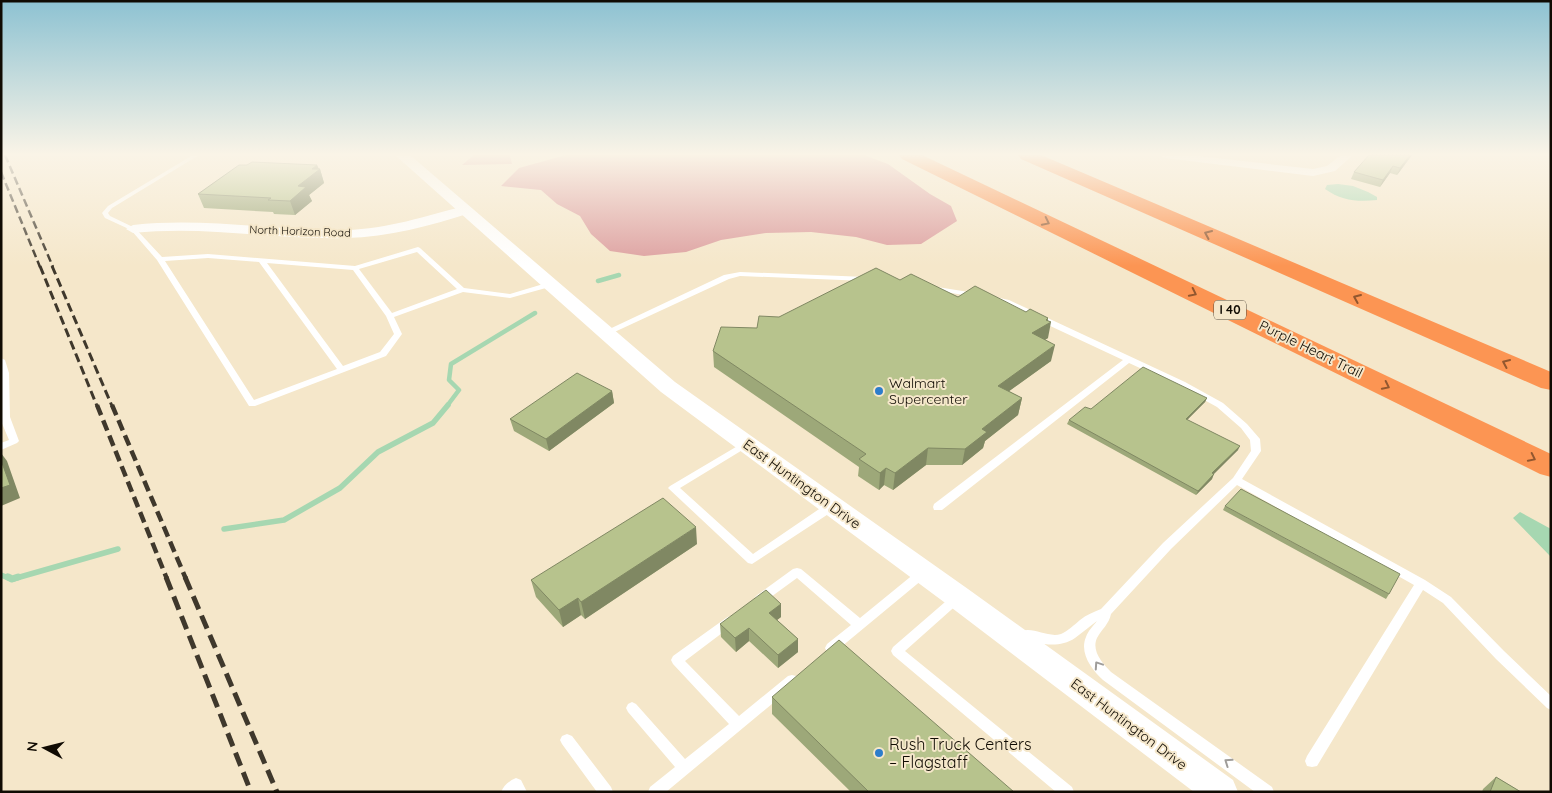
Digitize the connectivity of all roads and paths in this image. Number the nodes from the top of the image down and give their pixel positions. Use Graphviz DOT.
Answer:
graph roads {
  1 [pos="135,192"];
  2 [pos="444,192"];
  3 [pos="984,192"];
  4 [pos="1112,192"];
  5 [pos="465,210"];
  6 [pos="133,230"];
  7 [pos="160,259"];
  8 [pos="261,260"];
  9 [pos="355,268"];
  10 [pos="879,279"];
  11 [pos="550,284"];
  12 [pos="926,287"];
  13 [pos="462,290"];
  14 [pos="390,316"];
  15 [pos="604,333"];
  16 [pos="1129,359"];
  17 [pos="1,360"];
  18 [pos="341,368"];
  19 [pos="1551,382"];
  20 [pos="3,418"];
  21 [pos="746,444"];
  22 [pos="1,446"];
  23 [pos="1551,467"];
  24 [pos="1236,480"];
  25 [pos="832,506"];
  26 [pos="938,507"];
  27 [pos="924,572"];
  28 [pos="1421,583"];
  29 [pos="958,597"];
  30 [pos="1105,612"];
  31 [pos="860,625"];
  32 [pos="822,656"];
  33 [pos="799,674"];
  34 [pos="1551,704"];
  35 [pos="632,708"];
  36 [pos="738,724"];
  37 [pos="567,740"];
  38 [pos="1312,761"];
  39 [pos="685,768"];
  40 [pos="1208,788"];
  41 [pos="508,792"];
  42 [pos="520,792"];
  43 [pos="606,792"];
  44 [pos="655,792"];
  45 [pos="1068,792"];
  46 [pos="1266,792"];
  1 -- 6 [label="lane"];
  2 -- 5 [label="street, East Huntington Drive"];
  3 -- 23 [label="highway, Purple Heart Trail / I 40, one-way"];
  19 -- 4 [label="highway, one-way"];
  5 -- 6 [label="street, North Horizon Road"];
  5 -- 11 [label="street, East Huntington Drive"];
  6 -- 7 [label="lane"];
  7 -- 8 [label="lane"];
  7 -- 18 [label="lane"];
  8 -- 9 [label="lane"];
  8 -- 18 [label="lane"];
  9 -- 13 [label="lane"];
  9 -- 14 [label="lane"];
  10 -- 15 [label="lane"];
  11 -- 13 [label="lane"];
  11 -- 15 [label="street, East Huntington Drive"];
  12 -- 16 [label="lane"];
  13 -- 14 [label="lane"];
  14 -- 18 [label="lane"];
  15 -- 21 [label="street, East Huntington Drive"];
  16 -- 24 [label="lane"];
  16 -- 26 [label="lane"];
  17 -- 20 [label="lane"];
  20 -- 22 [label="lane"];
  21 -- 25 [label="street, East Huntington Drive"];
  21 -- 25 [label="lane"];
  24 -- 28 [label="lane"];
  24 -- 30 [label="lane"];
  25 -- 27 [label="street, East Huntington Drive"];
  27 -- 29 [label="street, East Huntington Drive"];
  27 -- 31 [label="lane"];
  28 -- 34 [label="lane"];
  28 -- 38 [label="lane"];
  29 -- 30 [label="lane"];
  29 -- 40 [label="street, East Huntington Drive"];
  29 -- 45 [label="lane"];
  46 -- 30 [label="lane, one-way"];
  31 -- 32 [label="lane"];
  31 -- 36 [label="lane"];
  33 -- 36 [label="lane"];
  35 -- 39 [label="lane"];
  36 -- 39 [label="lane"];
  37 -- 43 [label="lane"];
  39 -- 44 [label="lane"];
  41 -- 42 [label="lane"];
}
